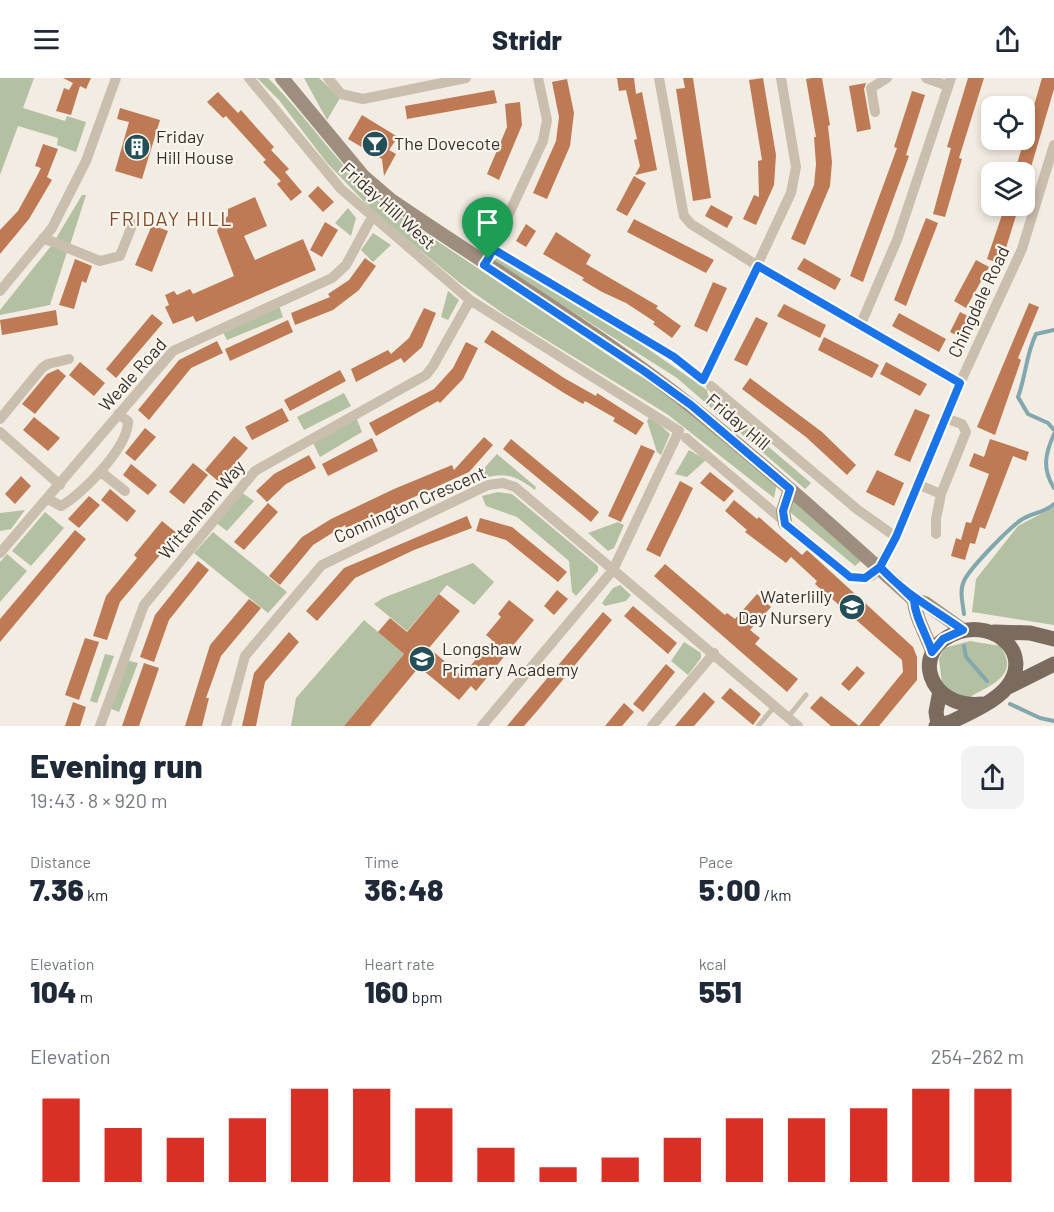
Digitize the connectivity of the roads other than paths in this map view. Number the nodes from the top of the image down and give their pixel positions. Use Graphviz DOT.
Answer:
graph roads {
  1 [pos="116,78"];
  2 [pos="249,78"];
  3 [pos="282,78"];
  4 [pos="327,78"];
  5 [pos="466,78"];
  6 [pos="538,78"];
  7 [pos="659,78"];
  8 [pos="781,78"];
  9 [pos="886,78"];
  10 [pos="926,78"];
  11 [pos="950,82"];
  12 [pos="412,83"];
  13 [pos="875,112"];
  14 [pos="1054,145"];
  15 [pos="372,218"];
  16 [pos="133,223"];
  17 [pos="43,238"];
  18 [pos="493,249"];
  19 [pos="484,265"];
  20 [pos="758,266"];
  21 [pos="0,291"];
  22 [pos="470,300"];
  23 [pos="860,326"];
  24 [pos="69,359"];
  25 [pos="707,383"];
  26 [pos="960,383"];
  27 [pos="118,414"];
  28 [pos="945,418"];
  29 [pos="0,419"];
  30 [pos="0,432"];
  31 [pos="682,435"];
  32 [pos="101,472"];
  33 [pos="917,484"];
  34 [pos="60,485"];
  35 [pos="790,489"];
  36 [pos="125,491"];
  37 [pos="941,494"];
  38 [pos="48,499"];
  39 [pos="785,524"];
  40 [pos="936,534"];
  41 [pos="896,537"];
  42 [pos="2,548"];
  43 [pos="880,567"];
  44 [pos="613,570"];
  45 [pos="914,600"];
  46 [pos="969,630"];
  47 [pos="994,632"];
  48 [pos="1054,639"];
  49 [pos="714,652"];
  50 [pos="932,652"];
  51 [pos="1054,664"];
  52 [pos="940,691"];
  53 [pos="806,695"];
  54 [pos="996,696"];
  55 [pos="774,707"];
  56 [pos="788,717"];
  57 [pos="937,725"];
  58 [pos="100,726"];
  59 [pos="226,726"];
  60 [pos="482,726"];
  61 [pos="652,726"];
  62 [pos="758,726"];
  63 [pos="798,726"];
  1 -- 17 [label="street"];
  2 -- 15 [label="street, Friday Hill West"];
  3 -- 19 [label="main road, Friday Hill"];
  4 -- 12 [label="street"];
  5 -- 12 [label="street"];
  6 -- 18 [label="street"];
  7 -- 20 [label="street"];
  8 -- 20 [label="street"];
  9 -- 13 [label="street"];
  10 -- 11 [label="street"];
  11 -- 23 [label="street"];
  14 -- 26 [label="street, Chingdale Road"];
  15 -- 22 [label="street, Friday Hill West"];
  15 -- 27 [label="street, Weale Road"];
  16 -- 17 [label="street"];
  17 -- 21 [label="street"];
  18 -- 19 [label="street"];
  18 -- 25 [label="street"];
  19 -- 35 [label="main road, Friday Hill"];
  20 -- 23 [label="street"];
  20 -- 25 [label="street"];
  22 -- 31 [label="street, Friday Hill West"];
  22 -- 58 [label="street, Wittenham Way"];
  23 -- 26 [label="street"];
  24 -- 29 [label="street"];
  25 -- 41 [label="street"];
  26 -- 28 [label="street, Chingdale Road"];
  27 -- 32 [label="street"];
  27 -- 34 [label="street, Weale Road"];
  28 -- 33 [label="street, Chingdale Road"];
  28 -- 37 [label="street"];
  30 -- 34 [label="street"];
  31 -- 39 [label="street, Friday Hill West"];
  31 -- 44 [label="street"];
  32 -- 36 [label="street"];
  32 -- 38 [label="street"];
  33 -- 37 [label="street"];
  33 -- 41 [label="street, Chingdale Road"];
  34 -- 38 [label="street, Weale Road"];
  35 -- 39 [label="main road"];
  35 -- 43 [label="main road, Friday Hill"];
  37 -- 40 [label="street"];
  38 -- 42 [label="street, Weale Road"];
  39 -- 43 [label="street, Friday Hill West"];
  41 -- 43 [label="street, Chingdale Road"];
  43 -- 45 [label="main road, Friday Hill"];
  44 -- 49 [label="street, Connington Crescent"];
  44 -- 59 [label="street, Connington Crescent"];
  44 -- 60 [label="street"];
  45 -- 46 [label="main road, Friday Hill"];
  45 -- 50 [label="main road, Friday Hill"];
  46 -- 47 [label="main road"];
  46 -- 50 [label="main road"];
  47 -- 48 [label="main road"];
  47 -- 54 [label="main road"];
  49 -- 55 [label="street, Connington Crescent"];
  49 -- 61 [label="street"];
  50 -- 52 [label="main road"];
  51 -- 54 [label="main road"];
  52 -- 54 [label="main road"];
  52 -- 57 [label="main road"];
  53 -- 56 [label="lane"];
  54 -- 57 [label="main road"];
  55 -- 56 [label="street, Connington Crescent"];
  55 -- 62 [label="lane"];
  56 -- 63 [label="street, Connington Crescent"];
}
